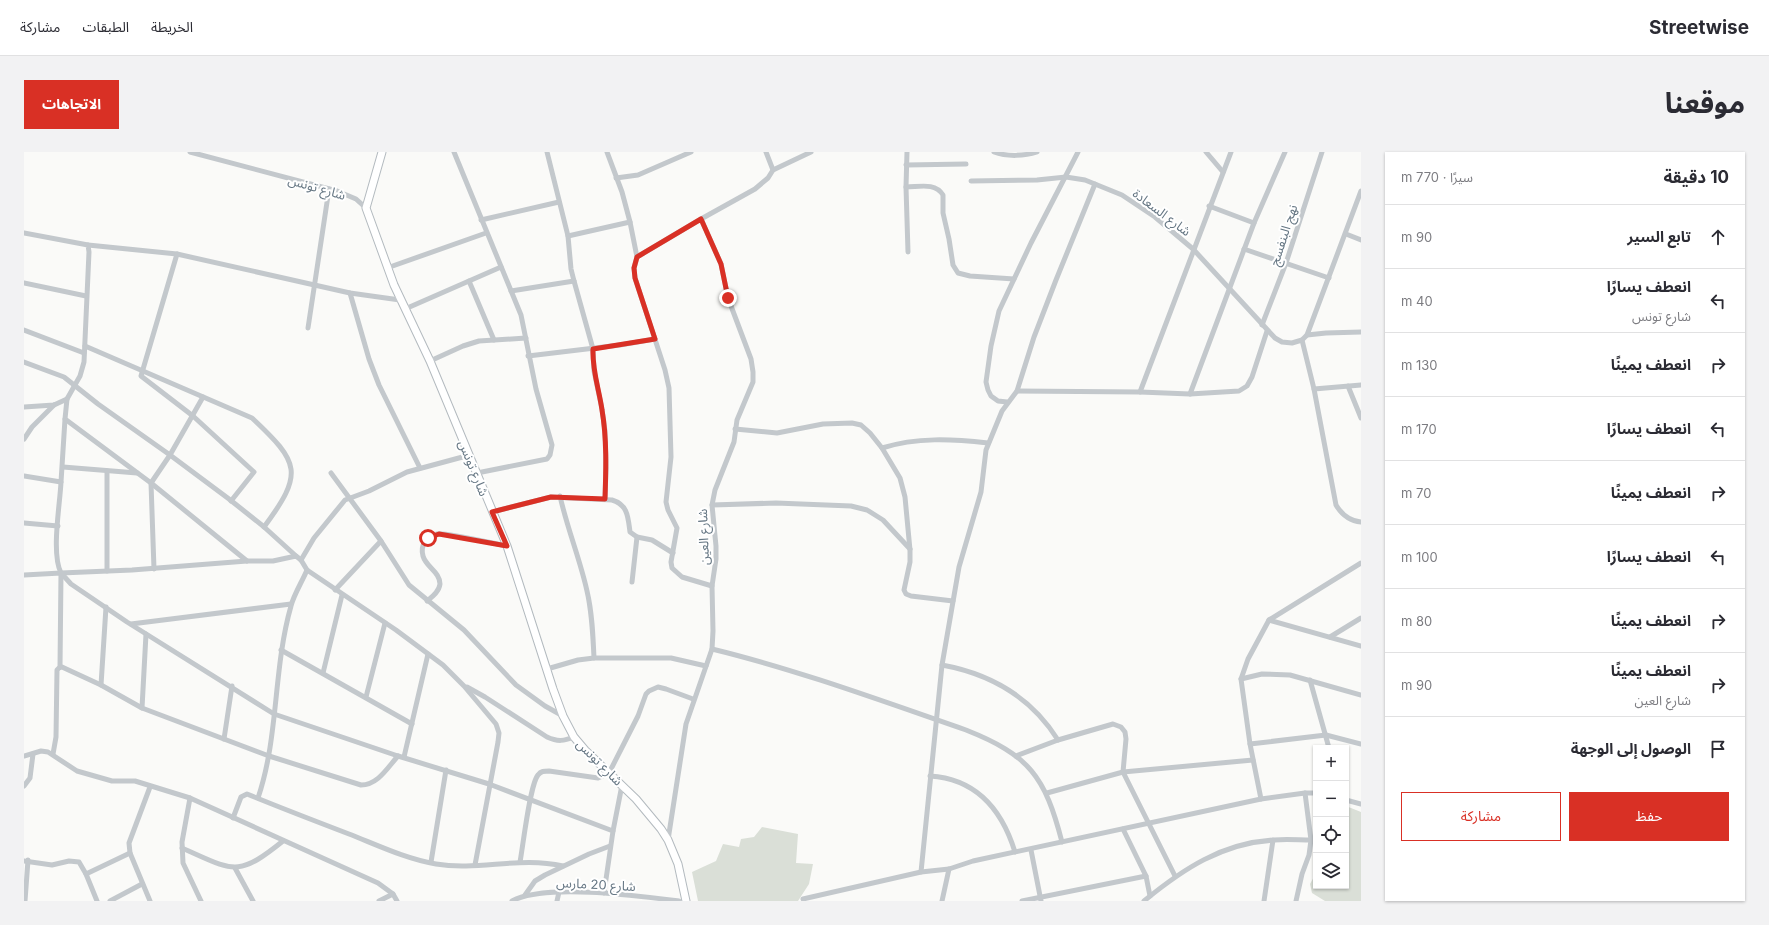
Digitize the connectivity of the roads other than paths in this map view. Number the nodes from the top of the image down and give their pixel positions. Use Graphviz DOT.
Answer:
graph roads {
  1 [pos="190,152"];
  2 [pos="382,152"];
  3 [pos="454,152"];
  4 [pos="547,152"];
  5 [pos="607,152"];
  6 [pos="691,152"];
  7 [pos="766,152"];
  8 [pos="810,152"];
  9 [pos="907,152"];
  10 [pos="994,152"];
  11 [pos="1038,152"];
  12 [pos="1078,152"];
  13 [pos="1206,152"];
  14 [pos="1231,152"];
  15 [pos="1285,152"];
  16 [pos="1322,152"];
  17 [pos="966,164"];
  18 [pos="906,165"];
  19 [pos="773,170"];
  20 [pos="1223,172"];
  21 [pos="1066,177"];
  22 [pos="616,178"];
  23 [pos="971,181"];
  24 [pos="1095,184"];
  25 [pos="906,187"];
  26 [pos="329,189"];
  27 [pos="1361,190"];
  28 [pos="559,202"];
  29 [pos="1210,206"];
  30 [pos="366,208"];
  31 [pos="701,219"];
  32 [pos="482,220"];
  33 [pos="630,222"];
  34 [pos="1254,223"];
  35 [pos="486,232"];
  36 [pos="24,233"];
  37 [pos="1346,234"];
  38 [pos="568,236"];
  39 [pos="1361,240"];
  40 [pos="88,245"];
  41 [pos="1193,249"];
  42 [pos="1244,249"];
  43 [pos="908,252"];
  44 [pos="177,254"];
  45 [pos="637,257"];
  46 [pos="1286,263"];
  47 [pos="501,267"];
  48 [pos="387,268"];
  49 [pos="1014,278"];
  50 [pos="1329,278"];
  51 [pos="469,281"];
  52 [pos="574,281"];
  53 [pos="24,283"];
  54 [pos="315,284"];
  55 [pos="1229,289"];
  56 [pos="511,291"];
  57 [pos="350,293"];
  58 [pos="86,296"];
  59 [pos="400,300"];
  60 [pos="405,309"];
  61 [pos="1262,325"];
  62 [pos="308,328"];
  63 [pos="24,330"];
  64 [pos="1267,331"];
  65 [pos="1361,332"];
  66 [pos="1307,335"];
  67 [pos="526,338"];
  68 [pos="655,339"];
  69 [pos="494,340"];
  70 [pos="1302,340"];
  71 [pos="85,346"];
  72 [pos="593,349"];
  73 [pos="84,353"];
  74 [pos="528,356"];
  75 [pos="430,361"];
  76 [pos="24,362"];
  77 [pos="143,372"];
  78 [pos="74,385"];
  79 [pos="1361,385"];
  80 [pos="1348,386"];
  81 [pos="1314,389"];
  82 [pos="1016,391"];
  83 [pos="1140,392"];
  84 [pos="1190,394"];
  85 [pos="203,397"];
  86 [pos="67,399"];
  87 [pos="1007,402"];
  88 [pos="54,405"];
  89 [pos="24,407"];
  90 [pos="193,416"];
  91 [pos="1361,418"];
  92 [pos="65,419"];
  93 [pos="735,429"];
  94 [pos="24,439"];
  95 [pos="988,443"];
  96 [pos="882,448"];
  97 [pos="170,455"];
  98 [pos="470,455"];
  99 [pos="63,467"];
  100 [pos="420,468"];
  101 [pos="107,471"];
  102 [pos="138,473"];
  103 [pos="331,473"];
  104 [pos="477,473"];
  105 [pos="24,476"];
  106 [pos="61,482"];
  107 [pos="151,483"];
  108 [pos="560,496"];
  109 [pos="349,498"];
  110 [pos="605,499"];
  111 [pos="231,501"];
  112 [pos="712,505"];
  113 [pos="492,512"];
  114 [pos="1361,522"];
  115 [pos="24,523"];
  116 [pos="58,526"];
  117 [pos="264,527"];
  118 [pos="637,536"];
  119 [pos="381,541"];
  120 [pos="507,546"];
  121 [pos="910,550"];
  122 [pos="673,553"];
  123 [pos="296,556"];
  124 [pos="301,560"];
  125 [pos="247,561"];
  126 [pos="1361,563"];
  127 [pos="154,569"];
  128 [pos="307,570"];
  129 [pos="107,571"];
  130 [pos="61,573"];
  131 [pos="24,575"];
  132 [pos="632,582"];
  133 [pos="712,586"];
  134 [pos="335,590"];
  135 [pos="342,595"];
  136 [pos="428,601"];
  137 [pos="953,601"];
  138 [pos="291,604"];
  139 [pos="106,607"];
  140 [pos="1361,618"];
  141 [pos="1269,620"];
  142 [pos="385,623"];
  143 [pos="131,624"];
  144 [pos="146,634"];
  145 [pos="1330,637"];
  146 [pos="1361,646"];
  147 [pos="712,649"];
  148 [pos="282,650"];
  149 [pos="428,654"];
  150 [pos="594,658"];
  151 [pos="942,664"];
  152 [pos="706,666"];
  153 [pos="60,667"];
  154 [pos="547,669"];
  155 [pos="323,673"];
  156 [pos="1241,679"];
  157 [pos="1310,680"];
  158 [pos="101,685"];
  159 [pos="232,686"];
  160 [pos="464,686"];
  161 [pos="1361,695"];
  162 [pos="366,697"];
  163 [pos="693,699"];
  164 [pos="142,708"];
  165 [pos="274,714"];
  166 [pos="563,716"];
  167 [pos="937,720"];
  168 [pos="412,724"];
  169 [pos="1326,735"];
  170 [pos="574,737"];
  171 [pos="224,739"];
  172 [pos="1058,740"];
  173 [pos="1250,744"];
  174 [pos="1361,744"];
  175 [pos="1328,745"];
  176 [pos="33,754"];
  177 [pos="53,754"];
  178 [pos="24,756"];
  179 [pos="269,756"];
  180 [pos="398,756"];
  181 [pos="1016,756"];
  182 [pos="404,757"];
  183 [pos="1253,760"];
  184 [pos="446,770"];
  185 [pos="1123,772"];
  186 [pos="609,773"];
  187 [pos="930,776"];
  188 [pos="489,784"];
  189 [pos="623,785"];
  190 [pos="24,786"];
  191 [pos="150,787"];
  192 [pos="1305,792"];
  193 [pos="1046,793"];
  194 [pos="1313,793"];
  195 [pos="190,798"];
  196 [pos="258,798"];
  197 [pos="530,799"];
  198 [pos="1261,799"];
  199 [pos="1349,801"];
  200 [pos="1361,804"];
  201 [pos="233,818"];
  202 [pos="1149,823"];
  203 [pos="1123,829"];
  204 [pos="613,831"];
  205 [pos="668,840"];
  206 [pos="1273,840"];
  207 [pos="1311,840"];
  208 [pos="283,841"];
  209 [pos="1062,842"];
  210 [pos="610,846"];
  211 [pos="182,848"];
  212 [pos="1031,850"];
  213 [pos="1015,852"];
  214 [pos="130,853"];
  215 [pos="26,860"];
  216 [pos="431,862"];
  217 [pos="520,862"];
  218 [pos="475,865"];
  219 [pos="563,866"];
  220 [pos="235,868"];
  221 [pos="949,869"];
  222 [pos="921,872"];
  223 [pos="86,874"];
  224 [pos="1146,876"];
  225 [pos="1175,876"];
  226 [pos="142,884"];
  227 [pos="559,892"];
  228 [pos="393,894"];
  229 [pos="604,894"];
  230 [pos="525,896"];
  231 [pos="1150,896"];
  232 [pos="803,899"];
  233 [pos="1040,899"];
  234 [pos="25,901"];
  235 [pos="97,901"];
  236 [pos="110,901"];
  237 [pos="150,901"];
  238 [pos="201,901"];
  239 [pos="253,901"];
  240 [pos="380,901"];
  241 [pos="397,901"];
  242 [pos="512,901"];
  243 [pos="557,901"];
  244 [pos="679,901"];
  245 [pos="686,901"];
  246 [pos="942,901"];
  247 [pos="1022,901"];
  248 [pos="1144,901"];
  249 [pos="1264,901"];
  250 [pos="1296,901"];
  1 -- 26 [label="street, شارع تونس"];
  2 -- 30 [label="street"];
  3 -- 32 [label="street"];
  4 -- 28 [label="street"];
  5 -- 22 [label="street"];
  6 -- 22 [label="street"];
  7 -- 19 [label="street"];
  8 -- 19 [label="street"];
  9 -- 18 [label="street"];
  10 -- 11 [label="street"];
  12 -- 21 [label="street"];
  13 -- 20 [label="street"];
  14 -- 20 [label="street"];
  15 -- 34 [label="street"];
  16 -- 46 [label="street, نهج البنفسج"];
  17 -- 18 [label="street"];
  18 -- 25 [label="street"];
  19 -- 31 [label="street"];
  20 -- 29 [label="street"];
  21 -- 23 [label="street, شارع السعادة"];
  21 -- 24 [label="street, شارع السعادة"];
  21 -- 49 [label="street"];
  22 -- 33 [label="street"];
  24 -- 41 [label="street, شارع السعادة"];
  24 -- 82 [label="street"];
  25 -- 43 [label="street"];
  25 -- 49 [label="street"];
  26 -- 30 [label="street, شارع تونس"];
  26 -- 54 [label="street"];
  27 -- 37 [label="street"];
  28 -- 32 [label="street"];
  28 -- 38 [label="street"];
  29 -- 34 [label="street"];
  29 -- 41 [label="street"];
  30 -- 48 [label="street, شارع تونس"];
  31 -- 45 [label="street"];
  31 -- 93 [label="street, شارع العين"];
  32 -- 35 [label="street"];
  33 -- 38 [label="street"];
  33 -- 45 [label="street"];
  34 -- 42 [label="street"];
  35 -- 47 [label="street"];
  35 -- 48 [label="street"];
  36 -- 40 [label="street"];
  37 -- 39 [label="street"];
  37 -- 50 [label="street"];
  38 -- 52 [label="street"];
  40 -- 44 [label="street"];
  40 -- 58 [label="street"];
  41 -- 55 [label="street, شارع السعادة"];
  41 -- 83 [label="street"];
  42 -- 46 [label="street"];
  42 -- 55 [label="street"];
  44 -- 54 [label="street"];
  44 -- 77 [label="street"];
  45 -- 68 [label="street"];
  46 -- 50 [label="street"];
  46 -- 61 [label="street, نهج البنفسج"];
  47 -- 51 [label="street"];
  47 -- 56 [label="street"];
  48 -- 59 [label="street, شارع تونس"];
  49 -- 87 [label="street"];
  50 -- 66 [label="street"];
  51 -- 60 [label="street"];
  51 -- 69 [label="street"];
  52 -- 56 [label="street"];
  52 -- 72 [label="street"];
  53 -- 58 [label="street"];
  54 -- 57 [label="street"];
  54 -- 62 [label="street"];
  55 -- 61 [label="street, شارع السعادة"];
  55 -- 84 [label="street"];
  56 -- 67 [label="street"];
  57 -- 59 [label="street"];
  57 -- 100 [label="street"];
  58 -- 71 [label="street"];
  59 -- 60 [label="street, شارع تونس"];
  60 -- 75 [label="street, شارع تونس"];
  61 -- 64 [label="street, شارع السعادة"];
  63 -- 73 [label="street"];
  64 -- 70 [label="street, شارع السعادة"];
  64 -- 84 [label="street"];
  65 -- 66 [label="street"];
  66 -- 70 [label="street"];
  67 -- 69 [label="street"];
  67 -- 74 [label="street"];
  68 -- 72 [label="street"];
  68 -- 122 [label="street"];
  69 -- 75 [label="street"];
  70 -- 81 [label="street"];
  71 -- 73 [label="street"];
  71 -- 77 [label="street"];
  72 -- 74 [label="street"];
  72 -- 110 [label="street"];
  73 -- 78 [label="street"];
  74 -- 104 [label="street"];
  75 -- 98 [label="street, شارع تونس"];
  76 -- 78 [label="street"];
  77 -- 85 [label="street"];
  77 -- 90 [label="street"];
  78 -- 86 [label="street"];
  78 -- 97 [label="street"];
  79 -- 80 [label="street"];
  80 -- 81 [label="street"];
  80 -- 91 [label="street"];
  81 -- 114 [label="street"];
  82 -- 83 [label="street"];
  82 -- 87 [label="street"];
  83 -- 84 [label="street"];
  85 -- 90 [label="street"];
  85 -- 117 [label="street"];
  86 -- 88 [label="street"];
  86 -- 92 [label="street"];
  87 -- 95 [label="street"];
  88 -- 89 [label="street"];
  88 -- 94 [label="street"];
  90 -- 97 [label="street"];
  90 -- 111 [label="street"];
  92 -- 99 [label="street"];
  92 -- 102 [label="street"];
  93 -- 96 [label="street"];
  93 -- 112 [label="street, شارع العين"];
  95 -- 96 [label="street"];
  95 -- 137 [label="street"];
  96 -- 121 [label="street"];
  97 -- 107 [label="street"];
  97 -- 111 [label="street"];
  98 -- 100 [label="street"];
  98 -- 104 [label="street, شارع تونس"];
  99 -- 101 [label="street"];
  99 -- 106 [label="street"];
  100 -- 109 [label="street"];
  101 -- 102 [label="street"];
  101 -- 129 [label="street"];
  102 -- 107 [label="street"];
  103 -- 109 [label="street"];
  104 -- 113 [label="street, شارع تونس"];
  105 -- 106 [label="street"];
  106 -- 116 [label="street"];
  107 -- 125 [label="street"];
  107 -- 127 [label="street"];
  108 -- 110 [label="street"];
  108 -- 113 [label="street"];
  108 -- 150 [label="street"];
  109 -- 119 [label="street"];
  109 -- 124 [label="street"];
  110 -- 118 [label="street"];
  111 -- 117 [label="street"];
  112 -- 121 [label="street"];
  112 -- 133 [label="street, شارع العين"];
  113 -- 120 [label="street, شارع تونس"];
  115 -- 116 [label="street"];
  116 -- 130 [label="street"];
  117 -- 123 [label="street"];
  118 -- 122 [label="street"];
  118 -- 132 [label="street"];
  119 -- 134 [label="street"];
  119 -- 136 [label="street"];
  120 -- 136 [label="street"];
  120 -- 154 [label="street, شارع تونس"];
  121 -- 137 [label="street"];
  122 -- 133 [label="street"];
  123 -- 124 [label="street"];
  123 -- 125 [label="street"];
  124 -- 128 [label="street"];
  125 -- 127 [label="street"];
  126 -- 141 [label="street"];
  127 -- 129 [label="street"];
  128 -- 134 [label="street"];
  128 -- 138 [label="street"];
  129 -- 130 [label="street"];
  130 -- 131 [label="street"];
  130 -- 139 [label="street"];
  130 -- 153 [label="street"];
  133 -- 147 [label="street, شارع العين"];
  134 -- 135 [label="street"];
  135 -- 142 [label="street"];
  135 -- 155 [label="street"];
  136 -- 166 [label="street"];
  137 -- 151 [label="street"];
  138 -- 143 [label="street"];
  138 -- 148 [label="street"];
  139 -- 143 [label="street"];
  139 -- 158 [label="street"];
  140 -- 145 [label="street"];
  141 -- 145 [label="street"];
  141 -- 156 [label="street"];
  142 -- 149 [label="street"];
  142 -- 162 [label="street"];
  143 -- 144 [label="street"];
  144 -- 159 [label="street"];
  144 -- 164 [label="street"];
  145 -- 146 [label="street"];
  147 -- 152 [label="street, شارع العين"];
  147 -- 167 [label="street"];
  148 -- 155 [label="street"];
  148 -- 165 [label="street"];
  149 -- 160 [label="street"];
  149 -- 168 [label="street"];
  150 -- 152 [label="street"];
  150 -- 154 [label="street"];
  151 -- 167 [label="street"];
  151 -- 172 [label="street"];
  152 -- 163 [label="street, شارع العين"];
  153 -- 158 [label="street"];
  153 -- 177 [label="street"];
  154 -- 166 [label="street, شارع تونس"];
  155 -- 162 [label="street"];
  156 -- 157 [label="street"];
  156 -- 173 [label="street"];
  157 -- 161 [label="street"];
  157 -- 169 [label="street"];
  158 -- 164 [label="street"];
  159 -- 165 [label="street"];
  159 -- 171 [label="street"];
  160 -- 170 [label="street"];
  160 -- 188 [label="street"];
  162 -- 168 [label="street"];
  163 -- 186 [label="street"];
  163 -- 205 [label="street, شارع العين"];
  164 -- 171 [label="street"];
  165 -- 179 [label="street"];
  165 -- 180 [label="street"];
  166 -- 170 [label="street, شارع تونس"];
  167 -- 181 [label="street"];
  167 -- 187 [label="street"];
  168 -- 182 [label="street"];
  169 -- 173 [label="street"];
  169 -- 174 [label="street"];
  169 -- 175 [label="street"];
  170 -- 186 [label="street, شارع تونس"];
  171 -- 179 [label="street"];
  172 -- 181 [label="street"];
  172 -- 185 [label="street"];
  173 -- 183 [label="street"];
  176 -- 177 [label="street"];
  176 -- 178 [label="street"];
  176 -- 190 [label="street"];
  177 -- 191 [label="street"];
  179 -- 180 [label="street"];
  179 -- 196 [label="street"];
  180 -- 182 [label="street"];
  181 -- 193 [label="street"];
  182 -- 184 [label="street"];
  183 -- 185 [label="street"];
  183 -- 198 [label="street"];
  184 -- 188 [label="street"];
  184 -- 216 [label="street"];
  185 -- 193 [label="street"];
  185 -- 202 [label="street"];
  186 -- 189 [label="street, شارع تونس"];
  186 -- 197 [label="street"];
  187 -- 213 [label="street"];
  187 -- 222 [label="street"];
  188 -- 197 [label="street"];
  188 -- 218 [label="street"];
  189 -- 204 [label="street"];
  189 -- 205 [label="street, شارع تونس"];
  191 -- 195 [label="street"];
  191 -- 214 [label="street"];
  192 -- 194 [label="street"];
  192 -- 198 [label="street"];
  192 -- 207 [label="street"];
  193 -- 209 [label="street"];
  195 -- 201 [label="street"];
  195 -- 211 [label="street"];
  196 -- 201 [label="street"];
  196 -- 216 [label="street"];
  197 -- 204 [label="street"];
  197 -- 217 [label="street"];
  198 -- 202 [label="street"];
  199 -- 200 [label="street"];
  201 -- 208 [label="street"];
  202 -- 203 [label="street"];
  202 -- 225 [label="street"];
  203 -- 209 [label="street"];
  203 -- 224 [label="street"];
  204 -- 210 [label="street"];
  205 -- 245 [label="street, شارع تونس"];
  206 -- 207 [label="street"];
  206 -- 225 [label="street"];
  206 -- 249 [label="street"];
  207 -- 250 [label="street"];
  208 -- 220 [label="street"];
  208 -- 228 [label="street"];
  209 -- 212 [label="street"];
  210 -- 219 [label="street"];
  210 -- 229 [label="street"];
  211 -- 220 [label="street"];
  211 -- 238 [label="street"];
  212 -- 213 [label="street"];
  212 -- 233 [label="street"];
  213 -- 221 [label="street"];
  214 -- 223 [label="street"];
  214 -- 226 [label="street"];
  215 -- 223 [label="street"];
  215 -- 234 [label="street"];
  216 -- 218 [label="street"];
  217 -- 218 [label="street"];
  217 -- 219 [label="street"];
  219 -- 230 [label="street"];
  220 -- 239 [label="street"];
  221 -- 222 [label="street"];
  221 -- 246 [label="street"];
  222 -- 232 [label="street"];
  223 -- 235 [label="street"];
  224 -- 231 [label="street"];
  224 -- 233 [label="street"];
  225 -- 231 [label="street"];
  226 -- 236 [label="street"];
  226 -- 237 [label="street"];
  227 -- 229 [label="street, شارع 20 مارس"];
  227 -- 230 [label="street, شارع 20 مارس"];
  227 -- 243 [label="street"];
  228 -- 240 [label="street"];
  228 -- 241 [label="street"];
  229 -- 244 [label="street, شارع 20 مارس"];
  230 -- 242 [label="street, شارع 20 مارس"];
  231 -- 248 [label="street"];
  233 -- 247 [label="street"];
}
